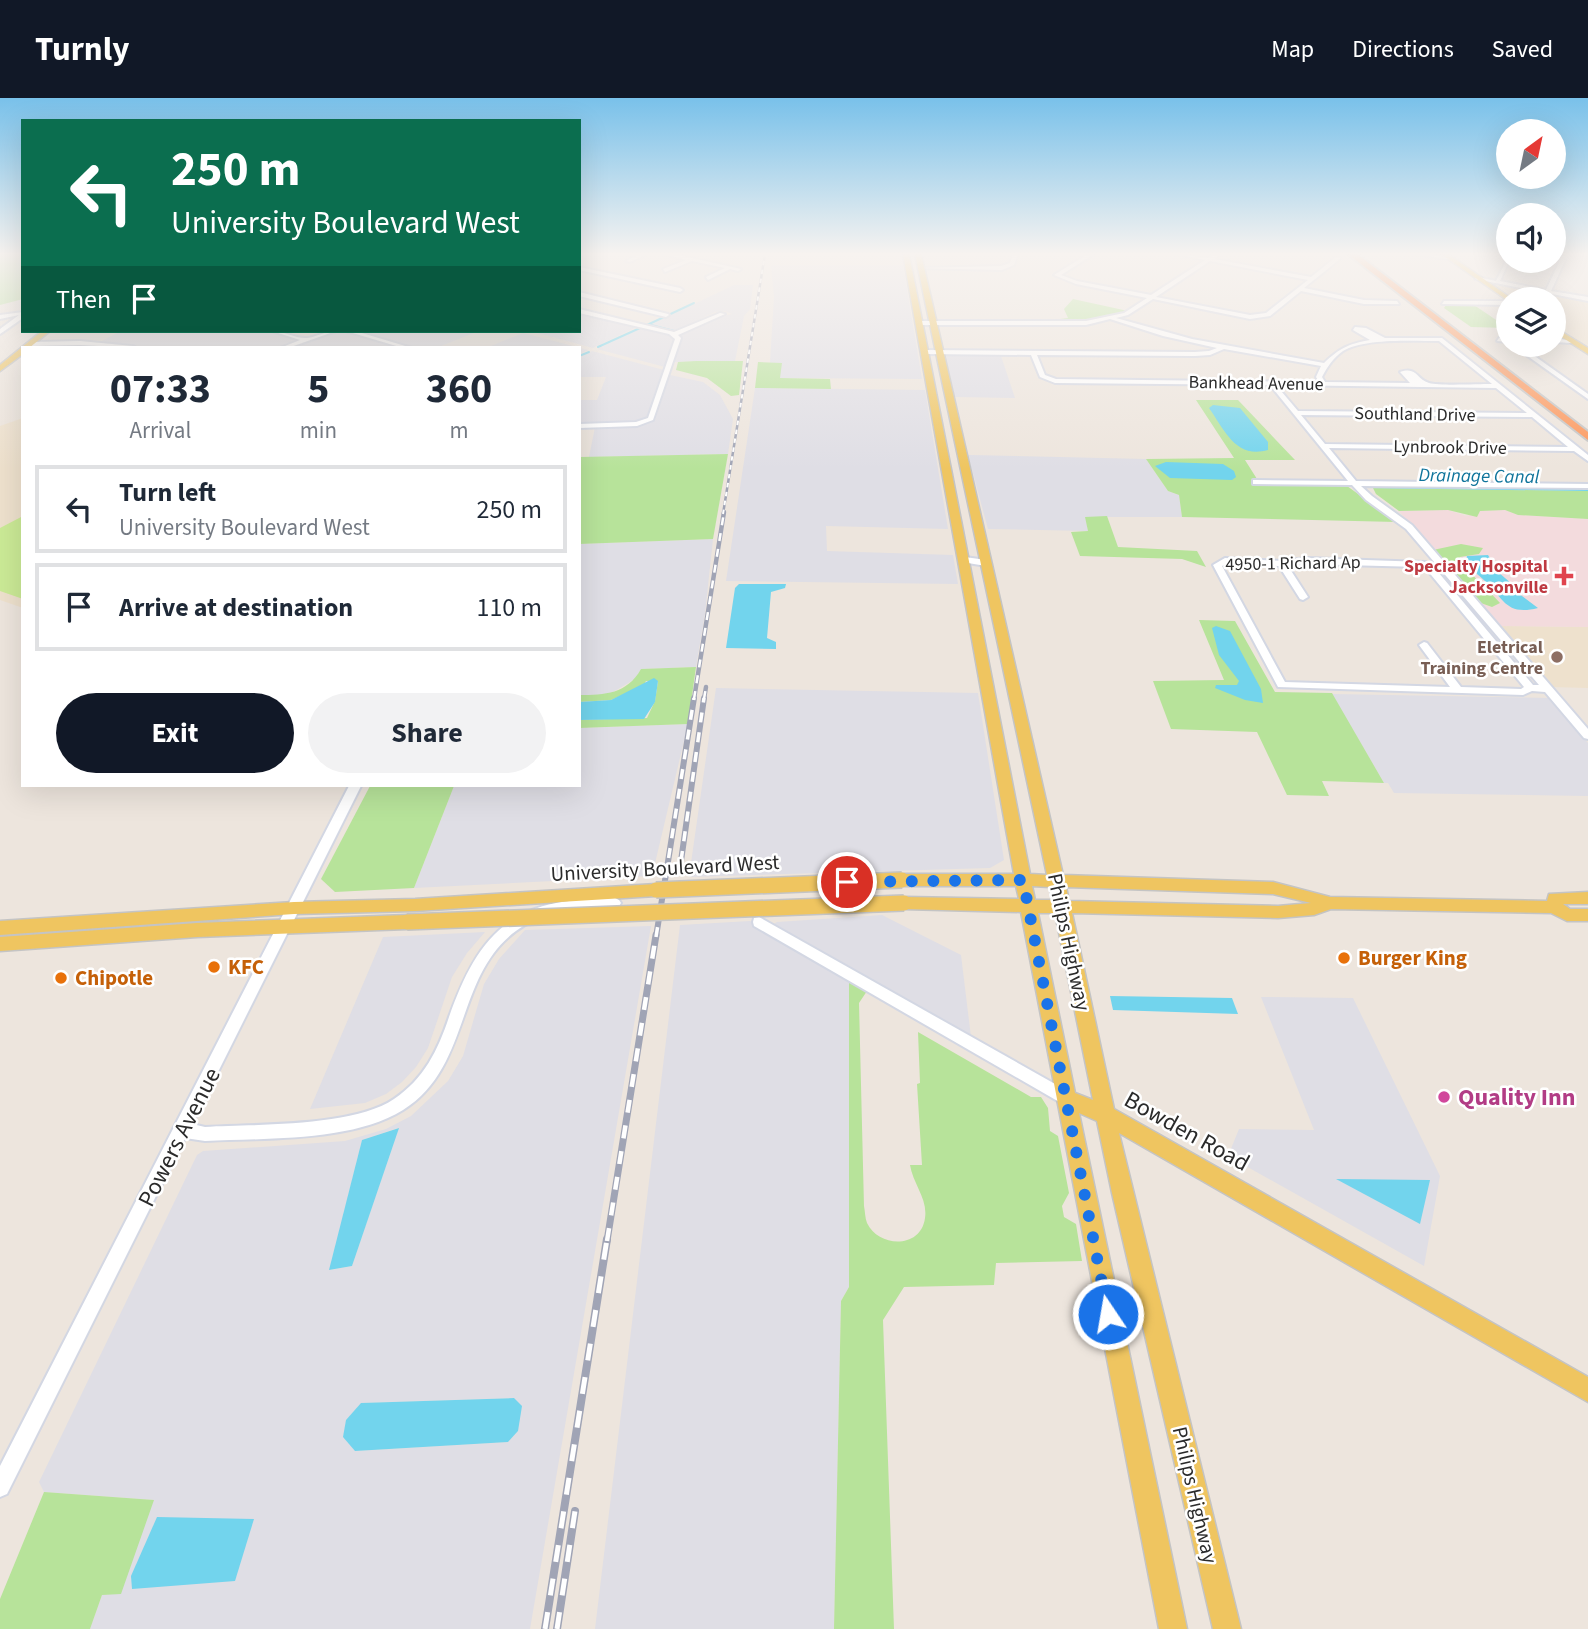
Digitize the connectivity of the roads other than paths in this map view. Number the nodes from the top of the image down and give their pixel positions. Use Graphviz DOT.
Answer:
graph roads {
  1 [pos="639,325"];
  2 [pos="695,325"];
  3 [pos="920,325"];
  4 [pos="934,325"];
  5 [pos="1133,325"];
  6 [pos="1444,325"];
  7 [pos="1456,325"];
  8 [pos="44,333"];
  9 [pos="282,333"];
  10 [pos="327,333"];
  11 [pos="356,333"];
  12 [pos="675,334"];
  13 [pos="1566,337"];
  14 [pos="1440,339"];
  15 [pos="306,340"];
  16 [pos="1384,340"];
  17 [pos="1375,341"];
  18 [pos="1566,341"];
  19 [pos="1571,341"];
  20 [pos="27,346"];
  21 [pos="40,346"];
  22 [pos="112,346"];
  23 [pos="290,346"];
  24 [pos="402,346"];
  25 [pos="1224,347"];
  26 [pos="21,351"];
  27 [pos="925,352"];
  28 [pos="940,352"];
  29 [pos="1588,352"];
  30 [pos="1033,353"];
  31 [pos="1532,357"];
  32 [pos="1325,365"];
  33 [pos="0,369"];
  34 [pos="1271,383"];
  35 [pos="1324,384"];
  36 [pos="1415,384"];
  37 [pos="1426,385"];
  38 [pos="1497,386"];
  39 [pos="1588,397"];
  40 [pos="1296,413"];
  41 [pos="1534,415"];
  42 [pos="581,426"];
  43 [pos="1588,426"];
  44 [pos="1588,437"];
  45 [pos="1324,446"];
  46 [pos="1576,449"];
  47 [pos="1588,459"];
  48 [pos="1256,482"];
  49 [pos="1354,483"];
  50 [pos="1588,486"];
  51 [pos="965,560"];
  52 [pos="986,563"];
  53 [pos="1282,564"];
  54 [pos="1303,597"];
  55 [pos="1424,645"];
  56 [pos="1530,688"];
  57 [pos="1547,689"];
  58 [pos="1458,690"];
  59 [pos="1588,736"];
  60 [pos="354,787"];
  61 [pos="1023,880"];
  62 [pos="1056,881"];
  63 [pos="1588,898"];
  64 [pos="615,903"];
  65 [pos="1331,903"];
  66 [pos="1029,905"];
  67 [pos="1061,906"];
  68 [pos="294,908"];
  69 [pos="1554,908"];
  70 [pos="1588,915"];
  71 [pos="758,922"];
  72 [pos="284,926"];
  73 [pos="0,932"];
  74 [pos="1066,1098"];
  75 [pos="1108,1116"];
  76 [pos="183,1130"];
  77 [pos="1588,1390"];
  78 [pos="0,1487"];
  79 [pos="1173,1629"];
  80 [pos="1227,1629"];
  1 -- 12 [label="street"];
  2 -- 12 [label="street"];
  3 -- 27 [label="main road, Philips Highway"];
  4 -- 28 [label="main road, Philips Highway"];
  5 -- 25 [label="street"];
  6 -- 44 [label="highway"];
  7 -- 43 [label="highway"];
  8 -- 20 [label="main road"];
  9 -- 15 [label="street"];
  10 -- 15 [label="street"];
  11 -- 24 [label="street"];
  12 -- 42 [label="street"];
  13 -- 19 [label="main road"];
  14 -- 16 [label="street"];
  14 -- 38 [label="street"];
  15 -- 23 [label="street"];
  16 -- 17 [label="street"];
  16 -- 17 [label="street"];
  17 -- 32 [label="street"];
  18 -- 19 [label="street"];
  19 -- 29 [label="main road"];
  21 -- 22 [label="street"];
  25 -- 30 [label="street"];
  25 -- 32 [label="street"];
  26 -- 33 [label="main road"];
  27 -- 28 [label="street"];
  27 -- 51 [label="main road, Philips Highway"];
  28 -- 30 [label="street"];
  28 -- 52 [label="main road, Philips Highway"];
  30 -- 34 [label="street, Bankhead Avenue"];
  31 -- 39 [label="street"];
  32 -- 35 [label="street"];
  34 -- 35 [label="street, Bankhead Avenue"];
  34 -- 40 [label="street"];
  35 -- 36 [label="street, Bankhead Avenue"];
  36 -- 37 [label="street, Bankhead Avenue"];
  36 -- 37 [label="street"];
  37 -- 38 [label="street, Bankhead Avenue"];
  38 -- 41 [label="street"];
  40 -- 41 [label="street, Southland Drive"];
  40 -- 45 [label="street"];
  41 -- 46 [label="street"];
  45 -- 46 [label="street, Lynbrook Drive"];
  45 -- 49 [label="street"];
  46 -- 47 [label="street"];
  48 -- 49 [label="street"];
  49 -- 50 [label="street"];
  49 -- 57 [label="street"];
  51 -- 52 [label="street"];
  51 -- 61 [label="main road, Philips Highway"];
  52 -- 62 [label="main road, Philips Highway"];
  53 -- 54 [label="street"];
  53 -- 56 [label="street, 4950-1 Richard Ap"];
  53 -- 58 [label="street, 4950-1 Richard Ap"];
  55 -- 58 [label="street"];
  56 -- 57 [label="street, 4950-1 Richard Ap"];
  56 -- 58 [label="street, 4950-1 Richard Ap"];
  57 -- 59 [label="street"];
  60 -- 68 [label="street, Powers Avenue"];
  61 -- 62 [label="main road, University Boulevard West"];
  61 -- 66 [label="main road, Philips Highway"];
  61 -- 68 [label="main road, University Boulevard West, bridge"];
  62 -- 65 [label="main road, University Boulevard West"];
  62 -- 67 [label="main road, Philips Highway"];
  63 -- 69 [label="main road"];
  64 -- 76 [label="street"];
  65 -- 67 [label="main road, University Boulevard West"];
  65 -- 69 [label="main road, University Boulevard West"];
  66 -- 67 [label="main road, University Boulevard West"];
  66 -- 72 [label="main road, University Boulevard West, bridge"];
  66 -- 74 [label="main road, Philips Highway"];
  67 -- 75 [label="main road, Philips Highway"];
  68 -- 72 [label="street, Powers Avenue"];
  68 -- 73 [label="main road, University Boulevard West"];
  69 -- 70 [label="main road, University Boulevard West"];
  71 -- 74 [label="street, Bowden Road"];
  72 -- 73 [label="main road, University Boulevard West"];
  72 -- 76 [label="street, Powers Avenue"];
  74 -- 75 [label="main road, Bowden Road"];
  74 -- 79 [label="main road, Philips Highway"];
  75 -- 77 [label="main road, Bowden Road"];
  75 -- 80 [label="main road, Philips Highway"];
  76 -- 78 [label="street, Powers Avenue"];
}
